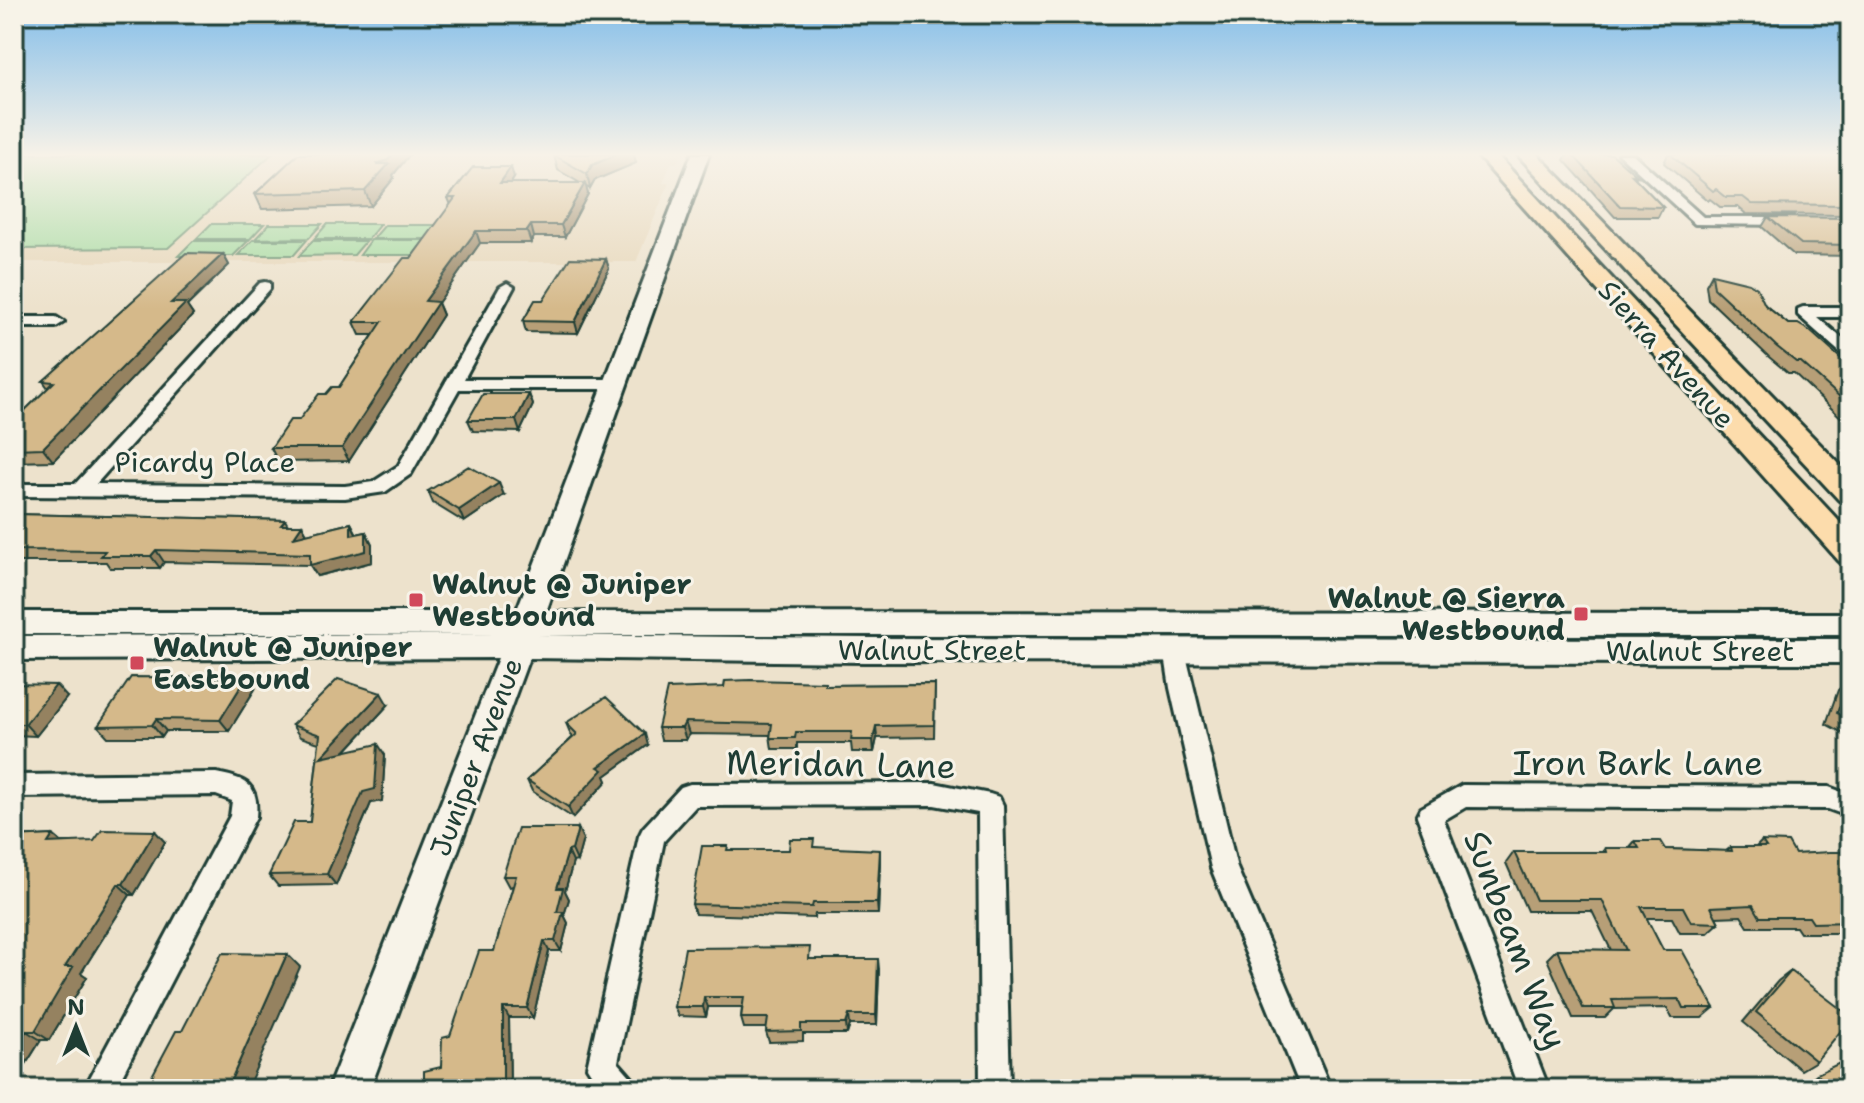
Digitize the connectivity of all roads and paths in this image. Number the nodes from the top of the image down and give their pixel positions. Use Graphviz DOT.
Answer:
graph roads {
  1 [pos="682,205"];
  2 [pos="1532,205"];
  3 [pos="1575,205"];
  4 [pos="1683,205"];
  5 [pos="1805,221"];
  6 [pos="265,286"];
  7 [pos="507,287"];
  8 [pos="1850,312"];
  9 [pos="14,322"];
  10 [pos="56,322"];
  11 [pos="1850,353"];
  12 [pos="451,384"];
  13 [pos="616,384"];
  14 [pos="14,490"];
  15 [pos="80,490"];
  16 [pos="1850,493"];
  17 [pos="1850,553"];
  18 [pos="14,623"];
  19 [pos="1850,624"];
  20 [pos="523,634"];
  21 [pos="14,648"];
  22 [pos="1175,649"];
  23 [pos="1850,651"];
  24 [pos="14,786"];
  25 [pos="1850,806"];
  26 [pos="1430,816"];
  27 [pos="99,1089"];
  28 [pos="349,1089"];
  29 [pos="621,1089"];
  30 [pos="995,1089"];
  31 [pos="1316,1089"];
  32 [pos="1534,1089"];
  1 -- 13 [label="street, Juniper Avenue"];
  2 -- 17 [label="main road, Sierra Avenue"];
  3 -- 16 [label="main road, Sierra Avenue"];
  4 -- 5 [label="street"];
  6 -- 15 [label="street"];
  7 -- 12 [label="street"];
  8 -- 11 [label="street"];
  9 -- 10 [label="street"];
  12 -- 13 [label="street"];
  12 -- 15 [label="street, Picardy Place"];
  13 -- 20 [label="street, Juniper Avenue"];
  14 -- 15 [label="street, Picardy Place"];
  18 -- 20 [label="street, Walnut Street"];
  19 -- 20 [label="street, Walnut Street"];
  20 -- 21 [label="street, Walnut Street"];
  20 -- 22 [label="street, Walnut Street"];
  20 -- 28 [label="street, Juniper Avenue"];
  22 -- 23 [label="street, Walnut Street"];
  22 -- 31 [label="street"];
  24 -- 27 [label="street"];
  25 -- 26 [label="street, Iron Bark Lane"];
  26 -- 32 [label="street, Sunbeam Way"];
  29 -- 30 [label="street, Meridan Lane"];
}
